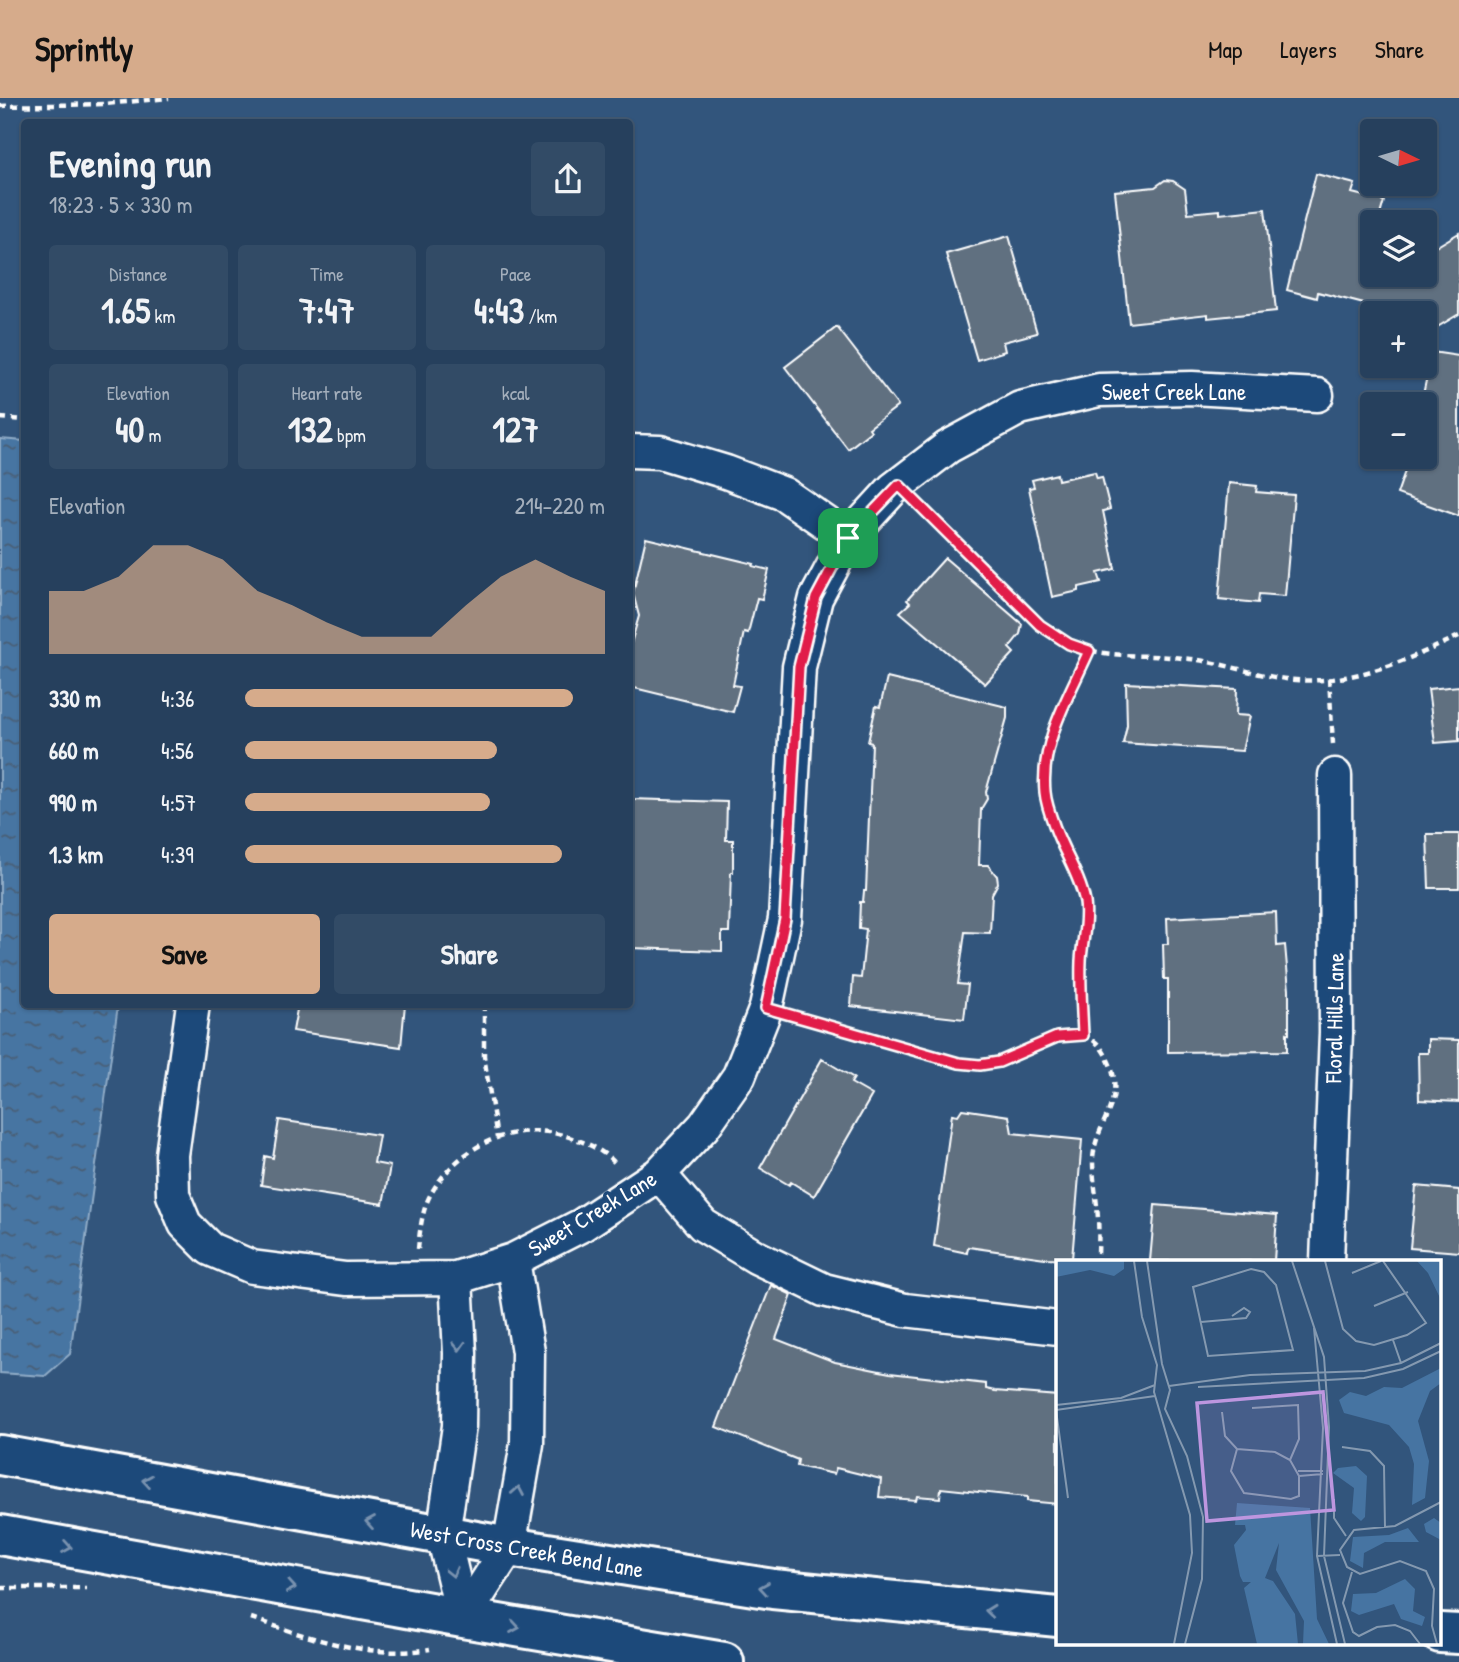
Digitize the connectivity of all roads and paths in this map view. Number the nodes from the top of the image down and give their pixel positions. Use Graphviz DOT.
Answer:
graph roads {
  1 [pos="169,98"];
  2 [pos="0,106"];
  3 [pos="1317,395"];
  4 [pos="0,418"];
  5 [pos="21,420"];
  6 [pos="633,451"];
  7 [pos="899,485"];
  8 [pos="848,538"];
  9 [pos="1459,636"];
  10 [pos="1089,651"];
  11 [pos="1329,678"];
  12 [pos="1335,775"];
  13 [pos="192,1008"];
  14 [pos="484,1008"];
  15 [pos="766,1008"];
  16 [pos="1083,1035"];
  17 [pos="497,1138"];
  18 [pos="647,1183"];
  19 [pos="513,1260"];
  20 [pos="1098,1260"];
  21 [pos="1327,1260"];
  22 [pos="456,1278"];
  23 [pos="418,1279"];
  24 [pos="1056,1328"];
  25 [pos="0,1455"];
  26 [pos="0,1535"];
  27 [pos="443,1535"];
  28 [pos="509,1547"];
  29 [pos="1056,1617"];
  30 [pos="463,1618"];
  31 [pos="724,1662"];
  1 -- 2 [label="path"];
  3 -- 7 [label="street, Sweet Creek Lane"];
  4 -- 5 [label="path"];
  6 -- 8 [label="street"];
  7 -- 8 [label="street, Sweet Creek Lane"];
  7 -- 10 [label="path"];
  8 -- 15 [label="street, Sweet Creek Lane"];
  9 -- 11 [label="path"];
  10 -- 11 [label="path"];
  10 -- 16 [label="path"];
  11 -- 12 [label="path"];
  12 -- 21 [label="street, Floral Hills Lane"];
  13 -- 23 [label="street, Sweet Creek Lane"];
  14 -- 17 [label="path"];
  15 -- 16 [label="path"];
  15 -- 18 [label="street, Sweet Creek Lane"];
  16 -- 20 [label="path"];
  17 -- 18 [label="path"];
  17 -- 23 [label="path"];
  18 -- 19 [label="street, Sweet Creek Lane"];
  18 -- 24 [label="street"];
  19 -- 22 [label="street, Sweet Creek Lane"];
  28 -- 19 [label="street, one-way"];
  22 -- 23 [label="street, Sweet Creek Lane"];
  22 -- 27 [label="street, one-way"];
  27 -- 25 [label="main road, West Cross Creek Bend Lane, one-way"];
  26 -- 30 [label="main road, one-way"];
  27 -- 28 [label="main road, West Cross Creek Bend Lane"];
  27 -- 30 [label="street, one-way"];
  29 -- 28 [label="main road, West Cross Creek Bend Lane, one-way"];
  28 -- 30 [label="street"];
  30 -- 31 [label="main road, one-way"];
}
